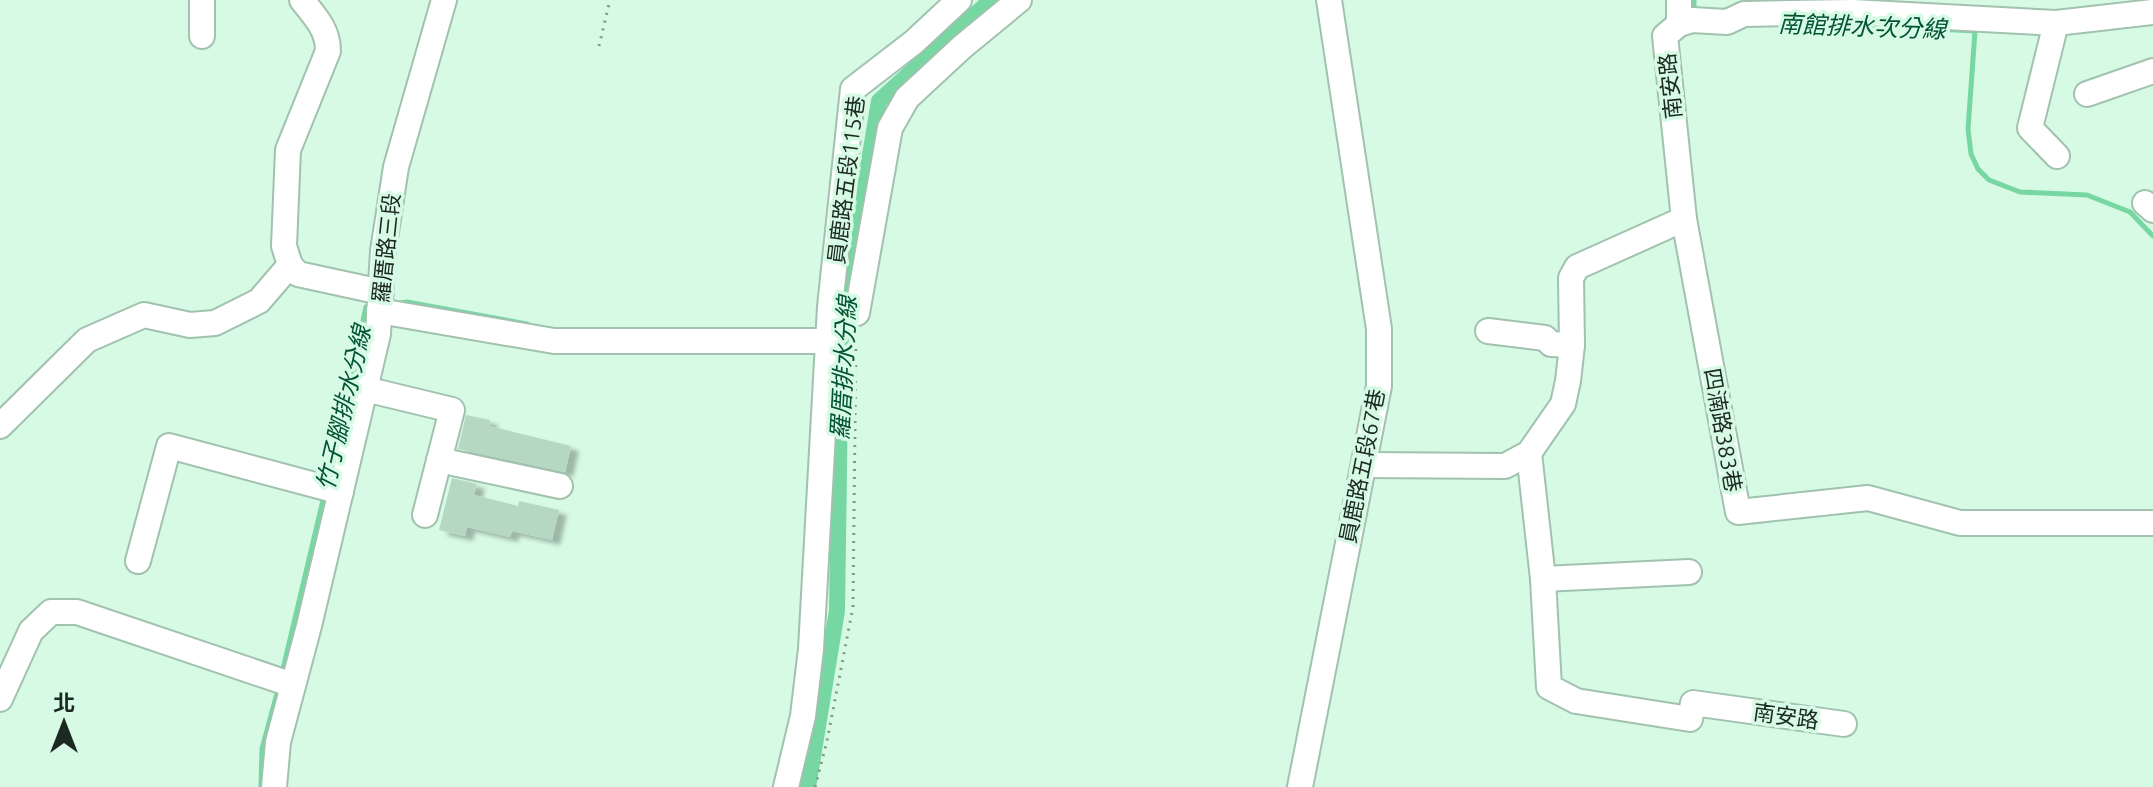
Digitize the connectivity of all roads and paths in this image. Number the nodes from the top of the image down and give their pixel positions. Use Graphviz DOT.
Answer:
graph roads {
  1 [pos="202,0"];
  2 [pos="302,0"];
  3 [pos="444,0"];
  4 [pos="610,0"];
  5 [pos="959,0"];
  6 [pos="1019,0"];
  7 [pos="1329,0"];
  8 [pos="1852,6"];
  9 [pos="1992,10"];
  10 [pos="1679,12"];
  11 [pos="2153,12"];
  12 [pos="2056,23"];
  13 [pos="202,36"];
  14 [pos="599,46"];
  15 [pos="2153,71"];
  16 [pos="2087,94"];
  17 [pos="2057,156"];
  18 [pos="1684,219"];
  19 [pos="290,265"];
  20 [pos="380,303"];
  21 [pos="857,313"];
  22 [pos="1488,331"];
  23 [pos="828,341"];
  24 [pos="1572,345"];
  25 [pos="365,389"];
  26 [pos="0,426"];
  27 [pos="1529,453"];
  28 [pos="439,460"];
  29 [pos="1364,465"];
  30 [pos="560,486"];
  31 [pos="341,492"];
  32 [pos="425,515"];
  33 [pos="2153,523"];
  34 [pos="138,561"];
  35 [pos="1689,572"];
  36 [pos="1543,579"];
  37 [pos="293,685"];
  38 [pos="0,699"];
  39 [pos="1844,724"];
  40 [pos="274,787"];
  41 [pos="786,787"];
  42 [pos="815,787"];
  43 [pos="1300,787"];
  1 -- 13 [label="street"];
  2 -- 19 [label="street"];
  3 -- 20 [label="street, 羅厝路三段"];
  4 -- 14 [label="path"];
  5 -- 23 [label="street, 員鹿路五段115巷"];
  6 -- 21 [label="street, 員鹿路五段115巷"];
  7 -- 29 [label="street, 員鹿路五段67巷"];
  8 -- 9 [label="street, 南安路"];
  8 -- 10 [label="street, 南安路"];
  9 -- 12 [label="street, 南安路"];
  10 -- 18 [label="street, 南安路"];
  11 -- 12 [label="street, 南安路"];
  12 -- 17 [label="street"];
  15 -- 16 [label="street"];
  18 -- 24 [label="street"];
  18 -- 33 [label="street, 四湳路383巷"];
  19 -- 20 [label="street"];
  19 -- 26 [label="street"];
  20 -- 23 [label="street"];
  20 -- 25 [label="street, 羅厝路三段"];
  21 -- 42 [label="path"];
  22 -- 24 [label="street"];
  23 -- 41 [label="street, 員鹿路五段115巷"];
  24 -- 27 [label="street"];
  25 -- 28 [label="street"];
  25 -- 31 [label="street, 羅厝路三段"];
  27 -- 29 [label="street"];
  27 -- 36 [label="street, 南安路"];
  28 -- 30 [label="street"];
  28 -- 32 [label="street"];
  29 -- 43 [label="street, 員鹿路五段67巷"];
  31 -- 34 [label="street"];
  31 -- 37 [label="street, 羅厝路三段"];
  35 -- 36 [label="street"];
  36 -- 39 [label="street, 南安路"];
  37 -- 38 [label="street"];
  37 -- 40 [label="street, 羅厝路三段"];
}
